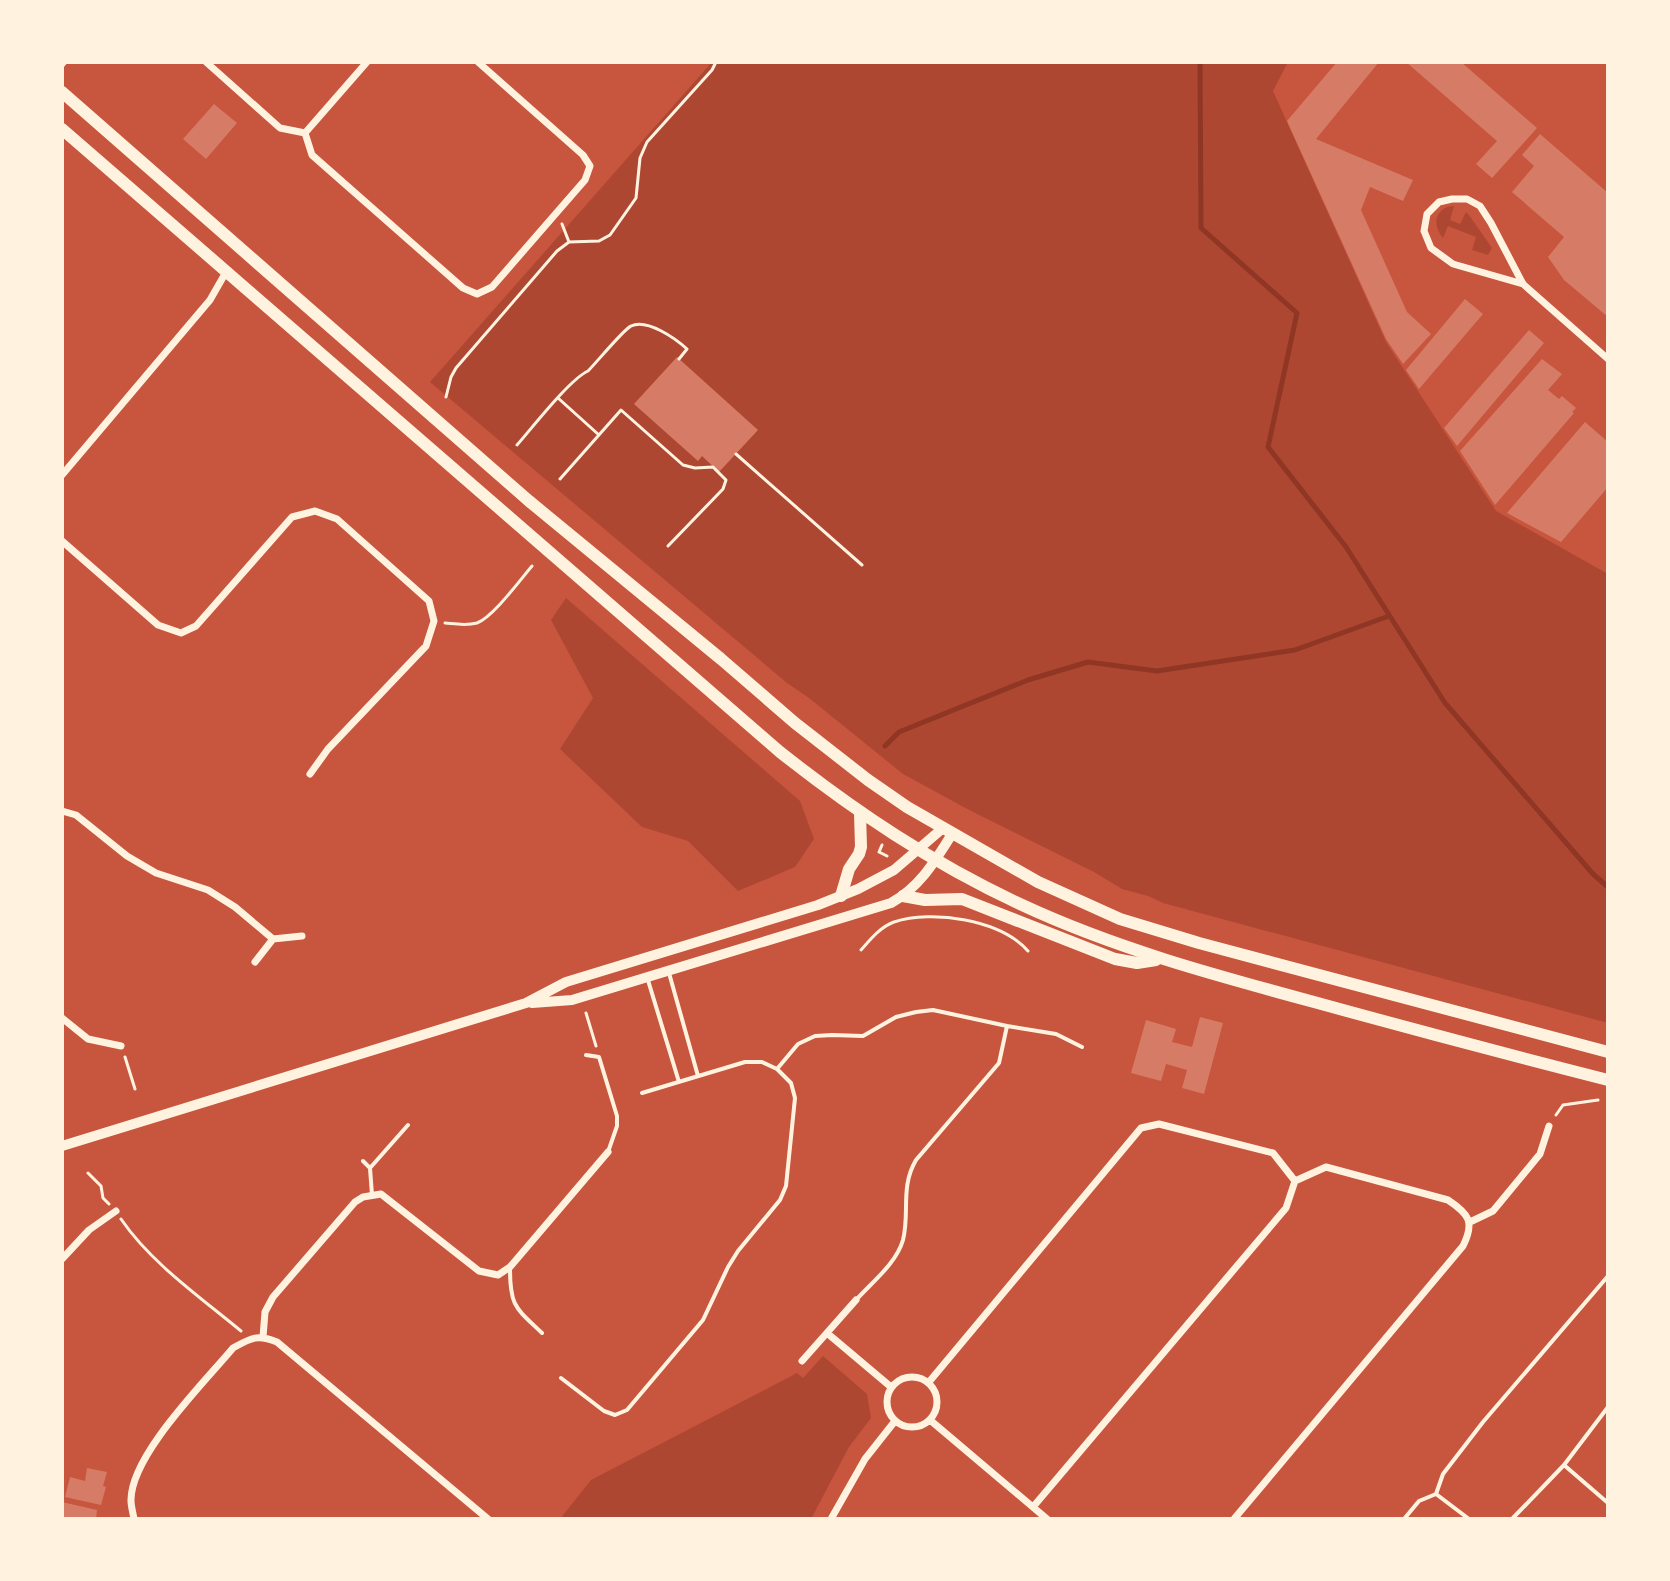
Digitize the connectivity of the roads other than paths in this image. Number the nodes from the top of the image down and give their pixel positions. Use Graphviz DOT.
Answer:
graph roads {
  1 [pos="206,62"];
  2 [pos="367,62"];
  3 [pos="478,62"];
  4 [pos="62,92"];
  5 [pos="62,129"];
  6 [pos="305,133"];
  7 [pos="226,272"];
  8 [pos="1523,284"];
  9 [pos="1608,359"];
  10 [pos="62,475"];
  11 [pos="62,541"];
  12 [pos="310,774"];
  13 [pos="62,811"];
  14 [pos="860,813"];
  15 [pos="947,831"];
  16 [pos="919,850"];
  17 [pos="935,860"];
  18 [pos="841,896"];
  19 [pos="903,896"];
  20 [pos="302,936"];
  21 [pos="273,939"];
  22 [pos="1159,959"];
  23 [pos="255,962"];
  24 [pos="668,971"];
  25 [pos="647,977"];
  26 [pos="526,1003"];
  27 [pos="62,1018"];
  28 [pos="1007,1026"];
  29 [pos="121,1046"];
  30 [pos="1082,1047"];
  31 [pos="1608,1052"];
  32 [pos="586,1055"];
  33 [pos="777,1069"];
  34 [pos="698,1076"];
  35 [pos="1608,1080"];
  36 [pos="679,1082"];
  37 [pos="642,1093"];
  38 [pos="408,1125"];
  39 [pos="1549,1126"];
  40 [pos="62,1146"];
  41 [pos="608,1152"];
  42 [pos="363,1161"];
  43 [pos="370,1168"];
  44 [pos="1295,1181"];
  45 [pos="372,1195"];
  46 [pos="116,1211"];
  47 [pos="1470,1222"];
  48 [pos="62,1259"];
  49 [pos="510,1267"];
  50 [pos="1608,1276"];
  51 [pos="856,1300"];
  52 [pos="542,1333"];
  53 [pos="827,1333"];
  54 [pos="263,1337"];
  55 [pos="802,1361"];
  56 [pos="561,1378"];
  57 [pos="929,1382"];
  58 [pos="891,1387"];
  59 [pos="1608,1407"];
  60 [pos="930,1420"];
  61 [pos="895,1421"];
  62 [pos="1564,1465"];
  63 [pos="1436,1494"];
  64 [pos="1608,1503"];
  65 [pos="1033,1507"];
  66 [pos="134,1519"];
  67 [pos="488,1519"];
  68 [pos="831,1519"];
  69 [pos="1047,1519"];
  70 [pos="1234,1519"];
  71 [pos="1404,1519"];
  72 [pos="1469,1519"];
  73 [pos="1512,1519"];
  1 -- 6 [label="street"];
  2 -- 6 [label="street"];
  3 -- 6 [label="street"];
  4 -- 15 [label="main road"];
  5 -- 7 [label="main road"];
  7 -- 10 [label="street"];
  7 -- 14 [label="main road"];
  8 -- 8 [label="street"];
  8 -- 9 [label="street"];
  11 -- 12 [label="street"];
  13 -- 21 [label="street"];
  14 -- 16 [label="main road"];
  14 -- 18 [label="main road"];
  15 -- 16 [label="main road"];
  15 -- 17 [label="main road"];
  15 -- 31 [label="main road"];
  16 -- 17 [label="main road"];
  16 -- 18 [label="main road"];
  17 -- 19 [label="main road"];
  17 -- 22 [label="main road"];
  18 -- 26 [label="main road"];
  19 -- 22 [label="main road"];
  19 -- 24 [label="main road"];
  20 -- 21 [label="street"];
  21 -- 23 [label="street"];
  22 -- 35 [label="main road"];
  24 -- 25 [label="main road"];
  24 -- 34 [label="lane"];
  25 -- 26 [label="main road"];
  25 -- 36 [label="lane"];
  26 -- 40 [label="main road"];
  27 -- 29 [label="street"];
  28 -- 30 [label="lane"];
  28 -- 33 [label="lane"];
  28 -- 51 [label="lane"];
  32 -- 41 [label="lane"];
  33 -- 34 [label="lane"];
  33 -- 56 [label="lane"];
  34 -- 36 [label="lane"];
  36 -- 37 [label="lane"];
  38 -- 43 [label="lane"];
  39 -- 47 [label="street"];
  41 -- 49 [label="street"];
  42 -- 43 [label="lane"];
  43 -- 45 [label="lane"];
  44 -- 47 [label="street"];
  44 -- 57 [label="street"];
  44 -- 65 [label="street"];
  45 -- 49 [label="street"];
  45 -- 54 [label="street"];
  46 -- 48 [label="street"];
  47 -- 70 [label="street"];
  49 -- 52 [label="lane"];
  50 -- 63 [label="lane"];
  51 -- 53 [label="street"];
  53 -- 55 [label="street"];
  53 -- 58 [label="street"];
  54 -- 66 [label="street"];
  54 -- 67 [label="street"];
  57 -- 58 [label="street"];
  57 -- 60 [label="street"];
  58 -- 61 [label="street"];
  59 -- 62 [label="lane"];
  60 -- 61 [label="street"];
  60 -- 65 [label="street"];
  61 -- 68 [label="street"];
  62 -- 64 [label="lane"];
  62 -- 73 [label="lane"];
  63 -- 71 [label="lane"];
  63 -- 72 [label="lane"];
  65 -- 69 [label="street"];
}
